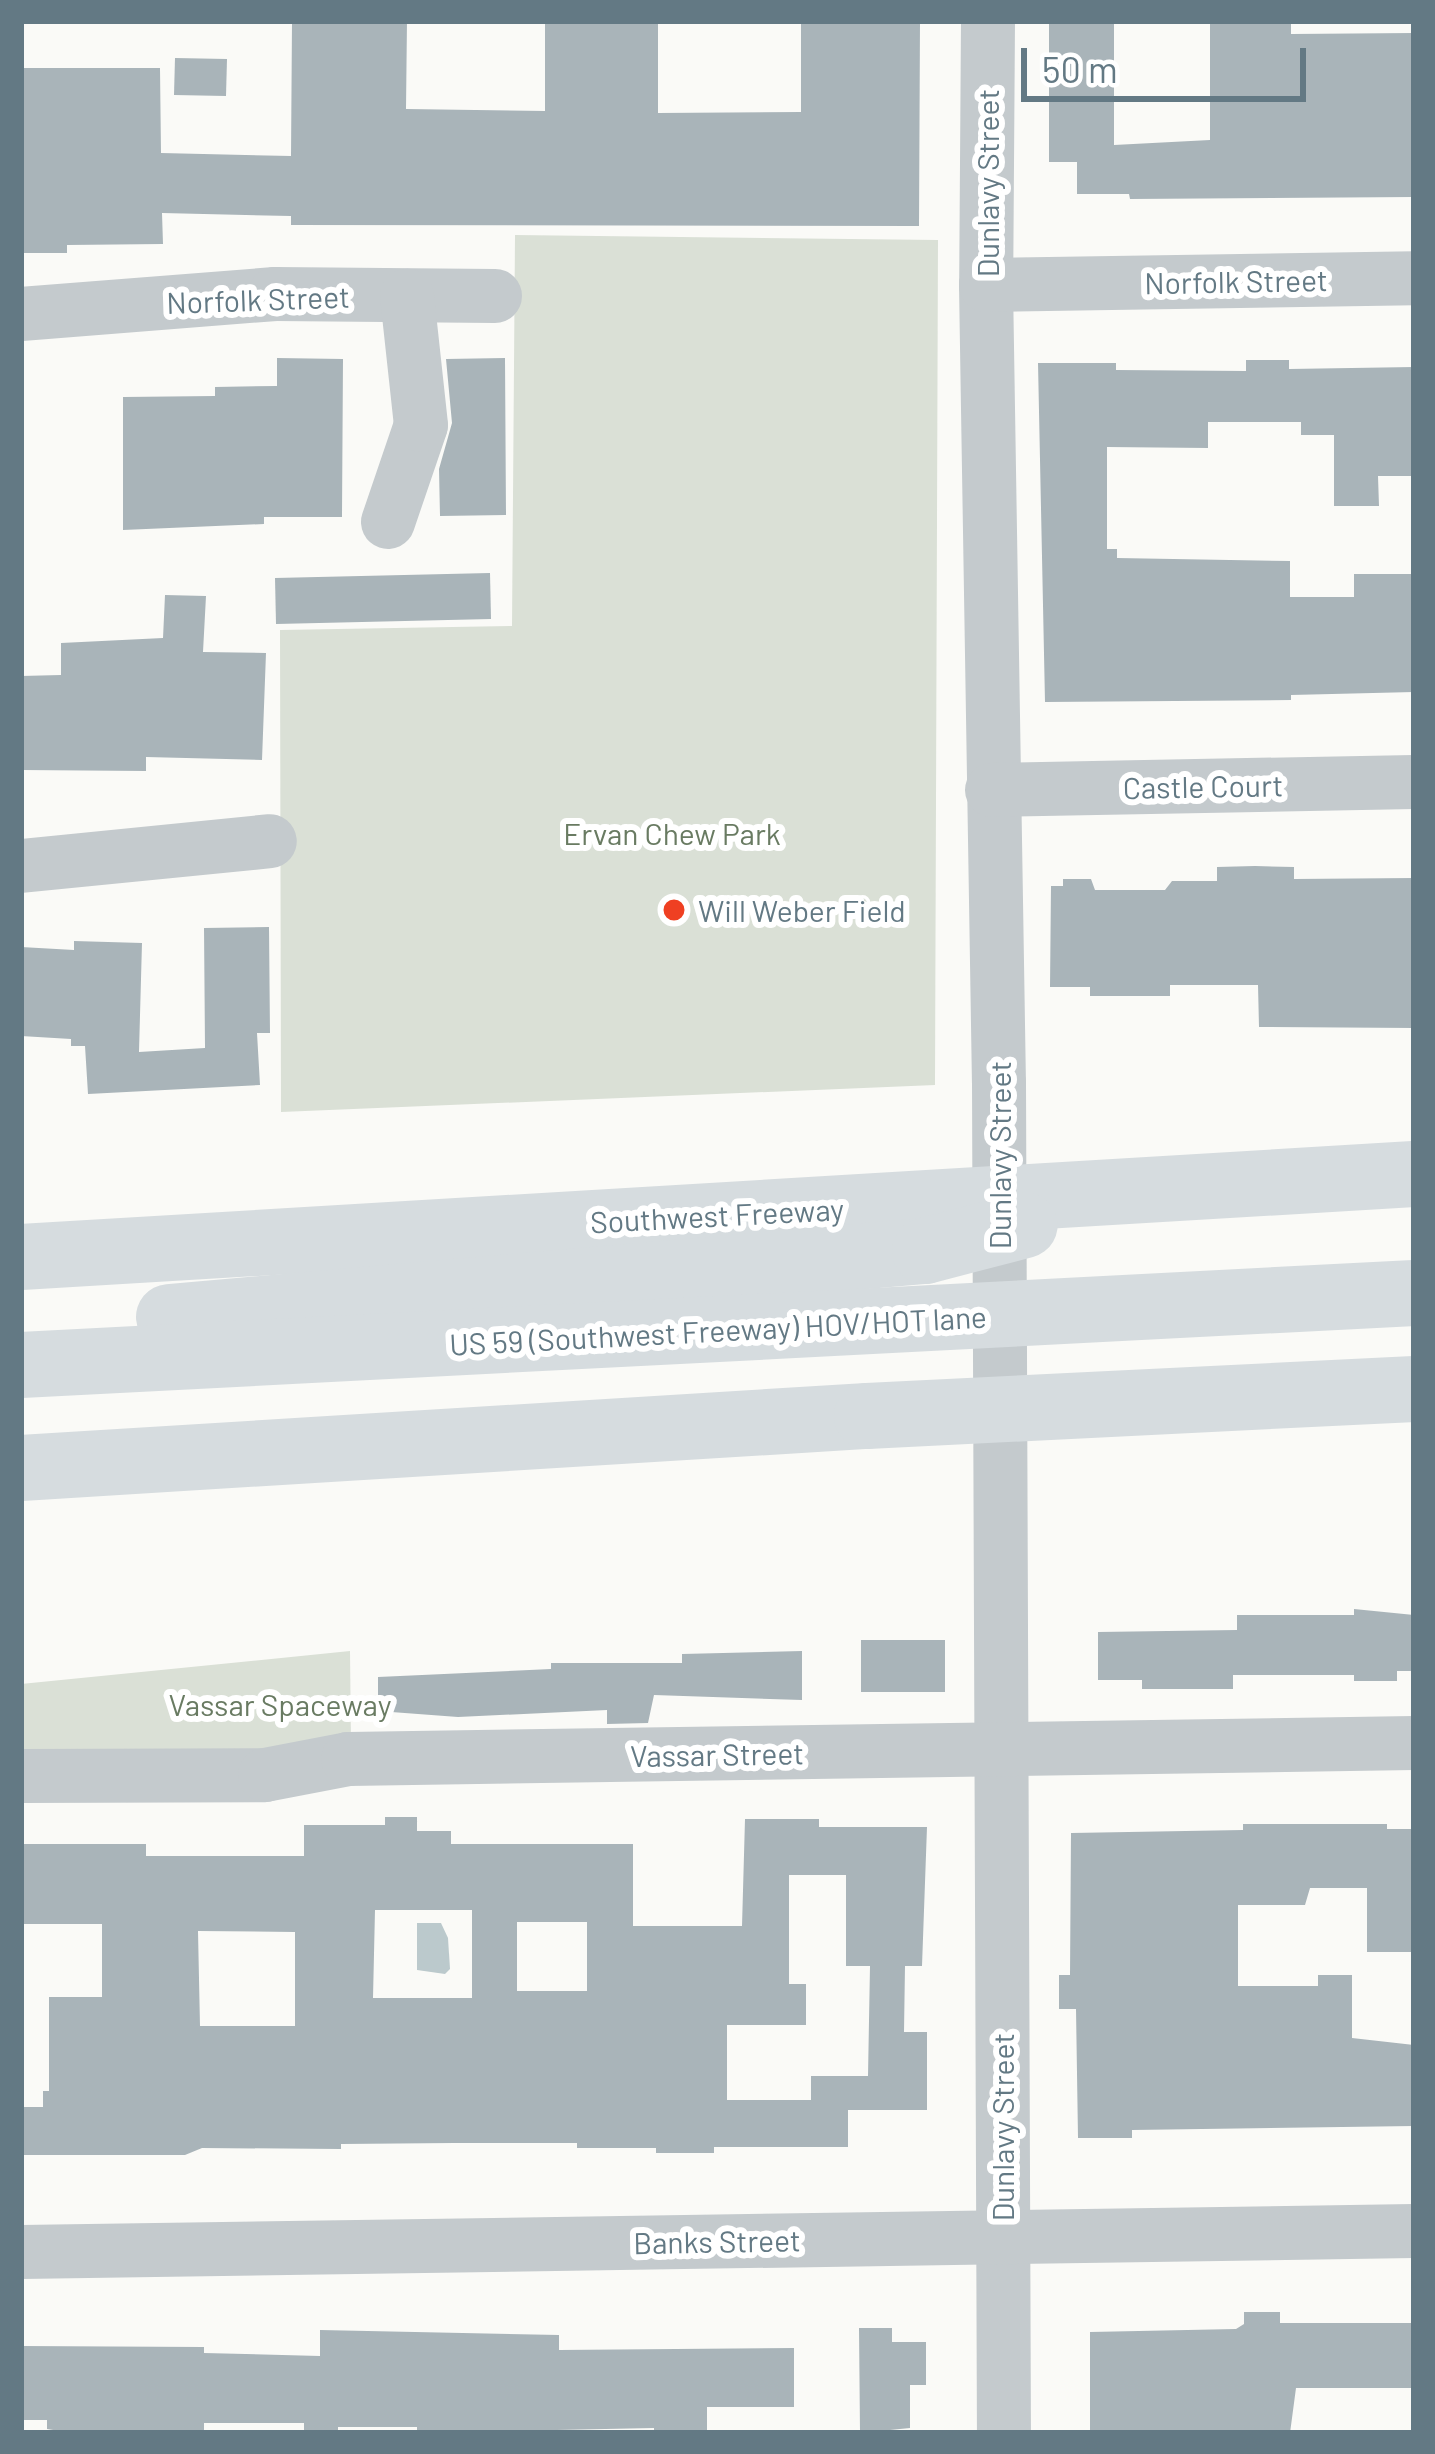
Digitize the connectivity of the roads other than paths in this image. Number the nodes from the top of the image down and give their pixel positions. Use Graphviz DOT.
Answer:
graph roads {
  1 [pos="988,21"];
  2 [pos="1414,278"];
  3 [pos="986,285"];
  4 [pos="406,296"];
  5 [pos="495,296"];
  6 [pos="21,314"];
  7 [pos="388,522"];
  8 [pos="1414,782"];
  9 [pos="992,790"];
  10 [pos="270,841"];
  11 [pos="21,866"];
  12 [pos="1414,1174"];
  13 [pos="1168,1187"];
  14 [pos="21,1257"];
  15 [pos="1414,1293"];
  16 [pos="21,1332"];
  17 [pos="21,1365"];
  18 [pos="21,1384"];
  19 [pos="1414,1389"];
  20 [pos="867,1416"];
  21 [pos="21,1468"];
  22 [pos="1414,1743"];
  23 [pos="1000,1750"];
  24 [pos="21,1776"];
  25 [pos="1414,2231"];
  26 [pos="1003,2237"];
  27 [pos="21,2252"];
  28 [pos="1004,2433"];
  1 -- 3 [label="street, Dunlavy Street"];
  2 -- 3 [label="street, Norfolk Street"];
  3 -- 9 [label="street, Dunlavy Street"];
  4 -- 5 [label="street, Norfolk Street"];
  4 -- 6 [label="street, Norfolk Street"];
  4 -- 7 [label="street"];
  8 -- 9 [label="street, Castle Court"];
  9 -- 23 [label="street, Dunlavy Street"];
  10 -- 11 [label="street"];
  12 -- 13 [label="highway, Southwest Freeway"];
  13 -- 14 [label="highway, Southwest Freeway"];
  13 -- 16 [label="highway"];
  15 -- 17 [label="highway, US 59 (Southwest Freeway) HOV/HOT lane"];
  18 -- 20 [label="highway"];
  19 -- 20 [label="highway"];
  20 -- 21 [label="highway"];
  22 -- 23 [label="street, Vassar Street"];
  23 -- 24 [label="street, Vassar Street"];
  23 -- 26 [label="street, Dunlavy Street"];
  25 -- 26 [label="street, Banks Street"];
  26 -- 27 [label="street, Banks Street"];
  26 -- 28 [label="street, Dunlavy Street"];
}
